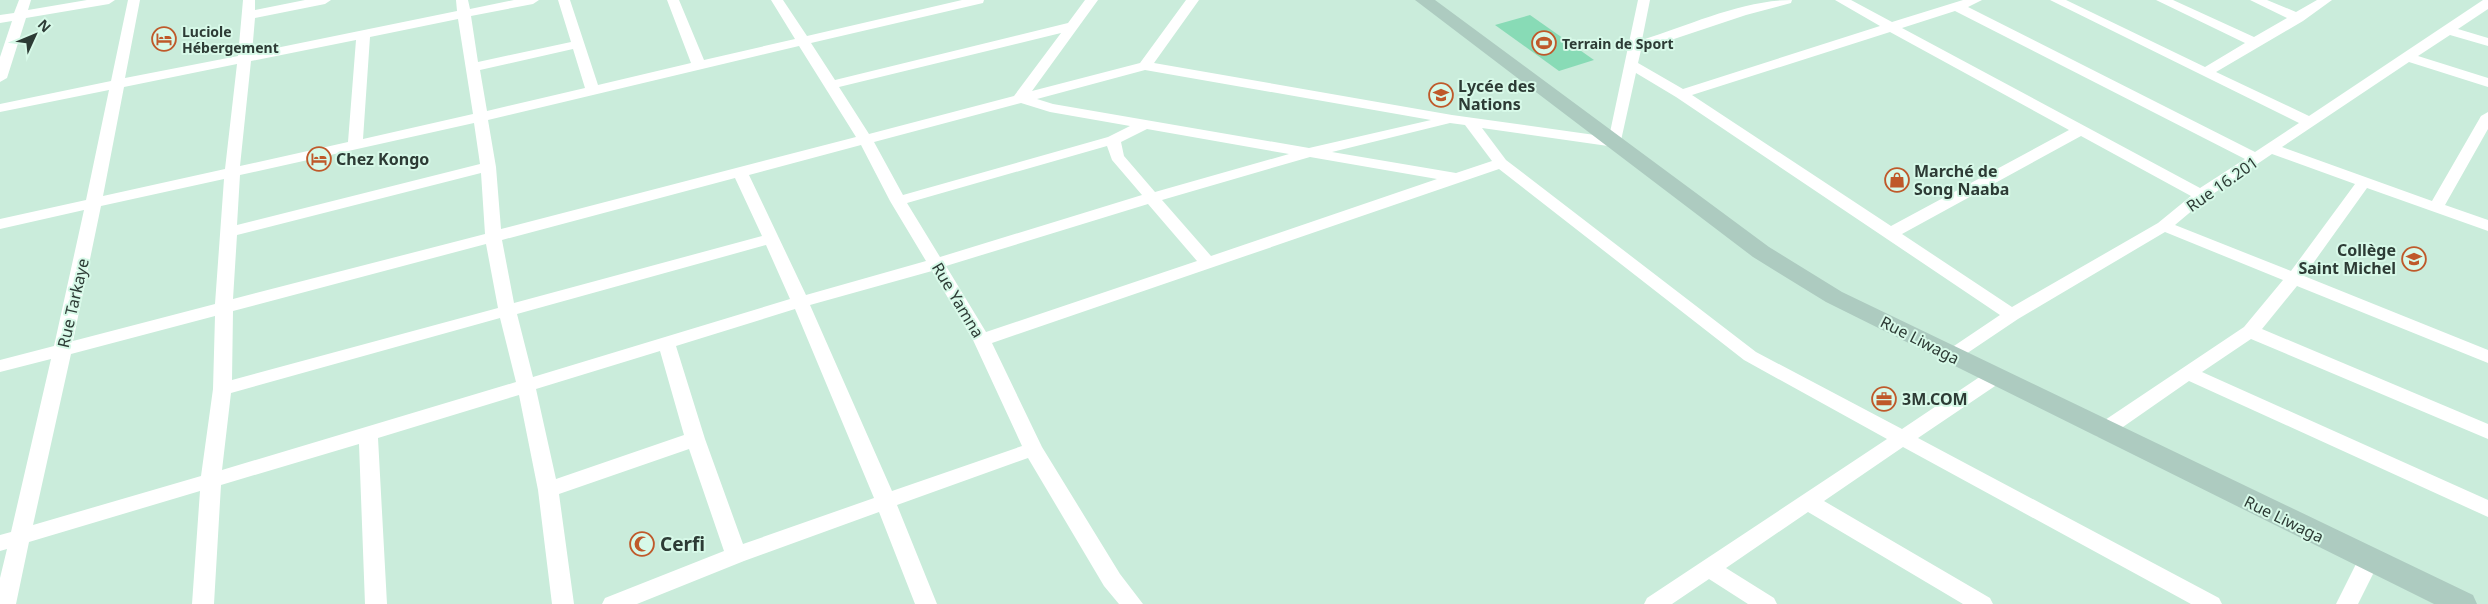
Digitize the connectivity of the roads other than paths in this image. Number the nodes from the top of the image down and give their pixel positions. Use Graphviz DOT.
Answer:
graph roads {
  1 [pos="25,0"];
  2 [pos="109,0"];
  3 [pos="134,0"];
  4 [pos="325,0"];
  5 [pos="533,0"];
  6 [pos="564,0"];
  7 [pos="673,0"];
  8 [pos="780,0"];
  9 [pos="978,0"];
  10 [pos="1092,0"];
  11 [pos="1193,0"];
  12 [pos="1424,0"];
  13 [pos="1644,0"];
  14 [pos="1786,0"];
  15 [pos="1841,0"];
  16 [pos="1976,0"];
  17 [pos="2056,0"];
  18 [pos="2162,0"];
  19 [pos="2256,0"];
  20 [pos="2326,0"];
  21 [pos="2465,0"];
  22 [pos="1741,6"];
  23 [pos="1956,6"];
  24 [pos="2486,6"];
  25 [pos="249,7"];
  26 [pos="464,7"];
  27 [pos="20,16"];
  28 [pos="2298,18"];
  29 [pos="0,19"];
  30 [pos="1074,26"];
  31 [pos="1891,27"];
  32 [pos="2448,30"];
  33 [pos="363,36"];
  34 [pos="805,40"];
  35 [pos="2488,42"];
  36 [pos="2256,43"];
  37 [pos="578,44"];
  38 [pos="1636,47"];
  39 [pos="2408,57"];
  40 [pos="243,59"];
  41 [pos="3,62"];
  42 [pos="1632,64"];
  43 [pos="698,66"];
  44 [pos="1145,66"];
  45 [pos="473,68"];
  46 [pos="2206,72"];
  47 [pos="0,78"];
  48 [pos="2488,83"];
  49 [pos="118,85"];
  50 [pos="832,85"];
  51 [pos="593,90"];
  52 [pos="1681,94"];
  53 [pos="1020,98"];
  54 [pos="0,108"];
  55 [pos="2488,116"];
  56 [pos="481,117"];
  57 [pos="1452,119"];
  58 [pos="1470,122"];
  59 [pos="2311,122"];
  60 [pos="1146,124"];
  61 [pos="2080,130"];
  62 [pos="865,139"];
  63 [pos="1113,140"];
  64 [pos="1614,142"];
  65 [pos="354,145"];
  66 [pos="2272,149"];
  67 [pos="1308,153"];
  68 [pos="2257,159"];
  69 [pos="1501,162"];
  70 [pos="488,167"];
  71 [pos="232,172"];
  72 [pos="740,172"];
  73 [pos="1456,178"];
  74 [pos="2364,182"];
  75 [pos="2202,195"];
  76 [pos="1150,198"];
  77 [pos="898,201"];
  78 [pos="94,203"];
  79 [pos="2436,207"];
  80 [pos="0,224"];
  81 [pos="2164,226"];
  82 [pos="2488,226"];
  83 [pos="229,232"];
  84 [pos="1889,234"];
  85 [pos="493,237"];
  86 [pos="772,238"];
  87 [pos="936,264"];
  88 [pos="1208,264"];
  89 [pos="2292,280"];
  90 [pos="800,302"];
  91 [pos="224,308"];
  92 [pos="507,311"];
  93 [pos="2012,315"];
  94 [pos="2250,331"];
  95 [pos="982,340"];
  96 [pos="666,342"];
  97 [pos="63,350"];
  98 [pos="1951,356"];
  99 [pos="2488,357"];
  100 [pos="0,366"];
  101 [pos="2186,373"];
  102 [pos="1994,377"];
  103 [pos="526,384"];
  104 [pos="222,389"];
  105 [pos="2103,431"];
  106 [pos="2488,432"];
  107 [pos="368,434"];
  108 [pos="695,439"];
  109 [pos="1901,439"];
  110 [pos="1033,449"];
  111 [pos="211,480"];
  112 [pos="548,490"];
  113 [pos="1808,502"];
  114 [pos="888,503"];
  115 [pos="2488,509"];
  116 [pos="20,537"];
  117 [pos="0,542"];
  118 [pos="736,556"];
  119 [pos="2369,560"];
  120 [pos="1708,566"];
  121 [pos="5,604"];
  122 [pos="203,604"];
  123 [pos="376,604"];
  124 [pos="563,604"];
  125 [pos="613,604"];
  126 [pos="925,604"];
  127 [pos="1132,604"];
  128 [pos="1655,604"];
  129 [pos="1766,604"];
  130 [pos="1982,604"];
  131 [pos="2211,604"];
  132 [pos="2347,604"];
  133 [pos="2462,604"];
  1 -- 27 [label="street"];
  2 -- 27 [label="street"];
  3 -- 49 [label="street, Rue Tarkaye"];
  4 -- 25 [label="street"];
  5 -- 26 [label="street"];
  6 -- 37 [label="street"];
  7 -- 43 [label="street"];
  8 -- 34 [label="street, Rue Yamna"];
  9 -- 34 [label="street"];
  10 -- 30 [label="street"];
  11 -- 44 [label="street"];
  12 -- 64 [label="main road, Rue Liwaga"];
  13 -- 38 [label="street"];
  14 -- 22 [label="street"];
  15 -- 31 [label="street"];
  16 -- 23 [label="street"];
  17 -- 46 [label="street"];
  18 -- 36 [label="street"];
  19 -- 28 [label="street"];
  20 -- 28 [label="street"];
  21 -- 24 [label="street"];
  22 -- 38 [label="street"];
  23 -- 31 [label="street"];
  23 -- 68 [label="street"];
  24 -- 32 [label="street, Rue 16.201"];
  25 -- 40 [label="street"];
  26 -- 33 [label="street"];
  26 -- 45 [label="street"];
  27 -- 29 [label="street"];
  27 -- 41 [label="street"];
  28 -- 36 [label="street"];
  30 -- 50 [label="street"];
  30 -- 53 [label="street"];
  31 -- 52 [label="street"];
  31 -- 61 [label="street"];
  32 -- 35 [label="street"];
  32 -- 39 [label="street, Rue 16.201"];
  33 -- 40 [label="street"];
  33 -- 65 [label="street"];
  34 -- 43 [label="street"];
  34 -- 50 [label="street, Rue Yamna"];
  36 -- 46 [label="street"];
  37 -- 45 [label="street"];
  37 -- 51 [label="street"];
  38 -- 42 [label="street"];
  39 -- 48 [label="street"];
  39 -- 59 [label="street, Rue 16.201"];
  40 -- 49 [label="street"];
  40 -- 71 [label="street"];
  41 -- 47 [label="street"];
  42 -- 52 [label="street"];
  42 -- 64 [label="street"];
  43 -- 51 [label="street"];
  44 -- 53 [label="street"];
  44 -- 57 [label="street"];
  45 -- 56 [label="street"];
  46 -- 59 [label="street"];
  49 -- 54 [label="street"];
  49 -- 78 [label="street, Rue Tarkaye"];
  50 -- 62 [label="street, Rue Yamna"];
  51 -- 56 [label="street"];
  52 -- 84 [label="street"];
  53 -- 60 [label="street"];
  53 -- 62 [label="street"];
  55 -- 79 [label="street"];
  56 -- 65 [label="street"];
  56 -- 70 [label="street"];
  57 -- 58 [label="street"];
  57 -- 67 [label="street"];
  58 -- 64 [label="street"];
  58 -- 69 [label="street"];
  59 -- 66 [label="street, Rue 16.201"];
  60 -- 63 [label="street"];
  60 -- 67 [label="street"];
  61 -- 75 [label="street"];
  61 -- 84 [label="street"];
  62 -- 72 [label="street"];
  62 -- 77 [label="street, Rue Yamna"];
  63 -- 76 [label="street"];
  63 -- 77 [label="street"];
  64 -- 98 [label="main road, Rue Liwaga"];
  65 -- 71 [label="street"];
  66 -- 68 [label="street, Rue 16.201"];
  66 -- 74 [label="street"];
  67 -- 73 [label="street"];
  67 -- 76 [label="street"];
  68 -- 75 [label="street, Rue 16.201"];
  69 -- 73 [label="street"];
  69 -- 109 [label="street"];
  70 -- 83 [label="street"];
  70 -- 85 [label="street"];
  71 -- 78 [label="street"];
  71 -- 83 [label="street"];
  72 -- 85 [label="street"];
  72 -- 86 [label="street"];
  73 -- 88 [label="street"];
  74 -- 79 [label="street"];
  74 -- 89 [label="street"];
  75 -- 81 [label="street, Rue 16.201"];
  76 -- 87 [label="street"];
  76 -- 88 [label="street"];
  77 -- 87 [label="street, Rue Yamna"];
  78 -- 80 [label="street"];
  78 -- 97 [label="street, Rue Tarkaye"];
  79 -- 82 [label="street"];
  81 -- 89 [label="street"];
  81 -- 93 [label="street, Rue 16.201"];
  83 -- 91 [label="street"];
  84 -- 93 [label="street"];
  85 -- 91 [label="street"];
  85 -- 92 [label="street"];
  86 -- 90 [label="street"];
  86 -- 92 [label="street"];
  87 -- 90 [label="street"];
  87 -- 95 [label="street, Rue Yamna"];
  88 -- 95 [label="street"];
  89 -- 94 [label="street"];
  89 -- 99 [label="street"];
  90 -- 96 [label="street"];
  90 -- 114 [label="street"];
  91 -- 97 [label="street"];
  91 -- 104 [label="street"];
  92 -- 103 [label="street"];
  92 -- 104 [label="street"];
  93 -- 98 [label="street, Rue 16.201"];
  94 -- 101 [label="street"];
  94 -- 106 [label="street"];
  95 -- 110 [label="street, Rue Yamna"];
  96 -- 103 [label="street"];
  96 -- 108 [label="street"];
  97 -- 100 [label="street"];
  97 -- 116 [label="street, Rue Tarkaye"];
  98 -- 102 [label="main road, Rue Liwaga"];
  101 -- 105 [label="street"];
  101 -- 115 [label="street"];
  102 -- 105 [label="main road, Rue Liwaga"];
  102 -- 109 [label="street"];
  103 -- 107 [label="street"];
  103 -- 112 [label="street"];
  104 -- 111 [label="street"];
  105 -- 119 [label="main road, Rue Liwaga"];
  107 -- 111 [label="street"];
  107 -- 123 [label="street"];
  108 -- 112 [label="street"];
  108 -- 118 [label="street"];
  109 -- 113 [label="street"];
  109 -- 131 [label="street"];
  110 -- 114 [label="street"];
  110 -- 127 [label="street, Rue Yamna"];
  111 -- 116 [label="street"];
  111 -- 122 [label="street"];
  112 -- 124 [label="street"];
  113 -- 120 [label="street"];
  113 -- 130 [label="street"];
  114 -- 118 [label="street"];
  114 -- 126 [label="street"];
  116 -- 117 [label="street"];
  116 -- 121 [label="street, Rue Tarkaye"];
  118 -- 125 [label="street"];
  119 -- 132 [label="street"];
  119 -- 133 [label="main road, Rue Liwaga"];
  120 -- 128 [label="street"];
  120 -- 129 [label="street"];
}
